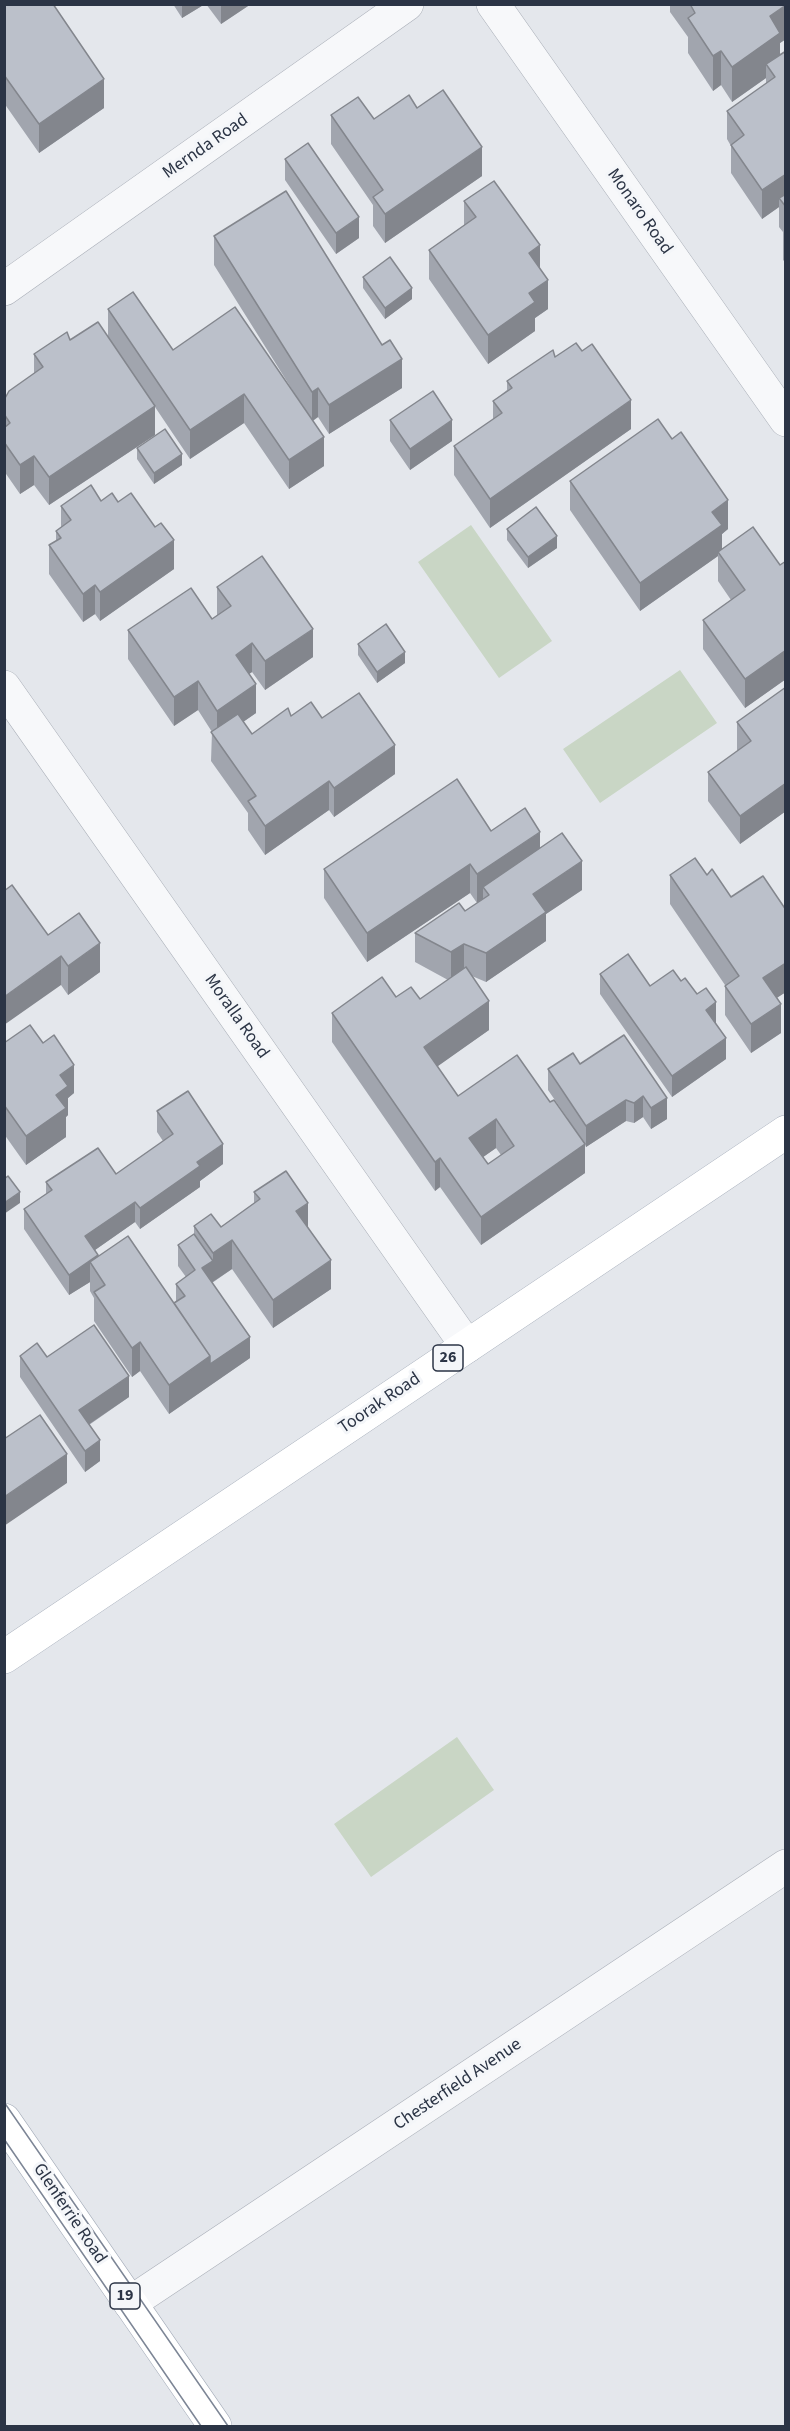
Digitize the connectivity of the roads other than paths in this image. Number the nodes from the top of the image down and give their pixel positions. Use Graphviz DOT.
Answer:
graph roads {
  1 [pos="407,4"];
  2 [pos="493,4"];
  3 [pos="4,289"];
  4 [pos="786,420"];
  5 [pos="4,687"];
  6 [pos="786,1132"];
  7 [pos="467,1346"];
  8 [pos="4,1657"];
  9 [pos="786,1866"];
  10 [pos="4,2120"];
  11 [pos="130,2303"];
  12 [pos="214,2427"];
  1 -- 3 [label="street, Mernda Road"];
  2 -- 4 [label="street, Monaro Road"];
  5 -- 7 [label="street, Moralla Road"];
  6 -- 7 [label="main road, Toorak Road / 26"];
  7 -- 8 [label="main road, Toorak Road / 26"];
  9 -- 11 [label="street, Chesterfield Avenue"];
  10 -- 11 [label="main road, Glenferrie Road / 19"];
  11 -- 12 [label="main road, Glenferrie Road / 19"];
}
